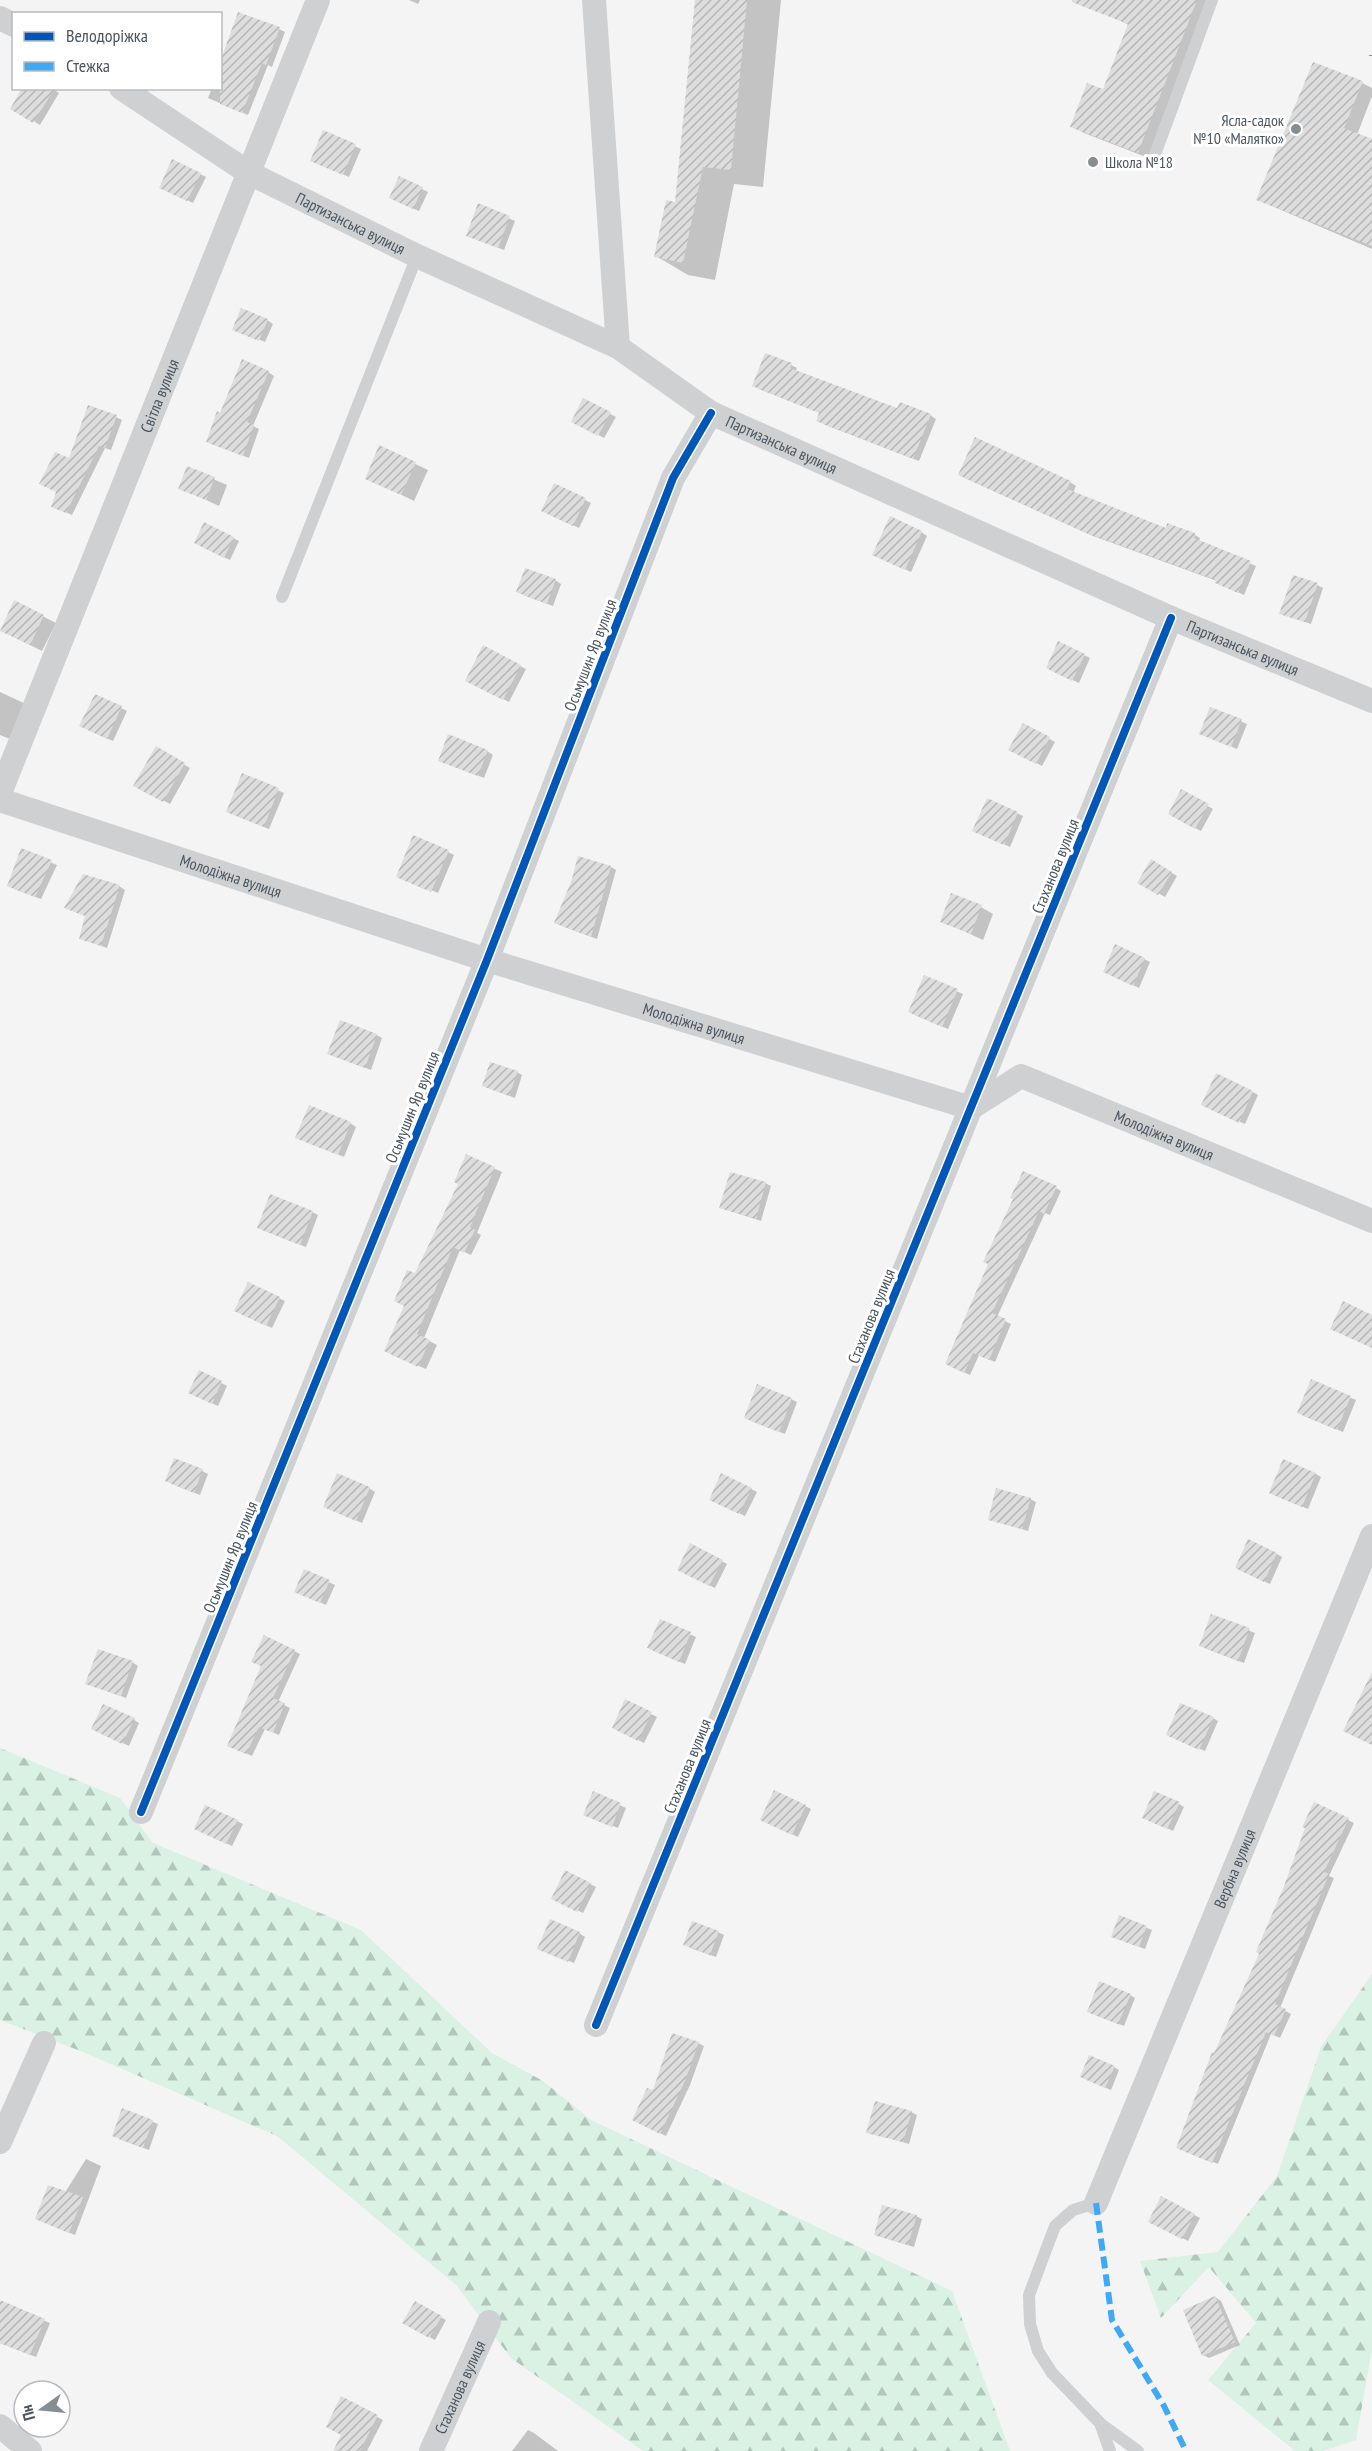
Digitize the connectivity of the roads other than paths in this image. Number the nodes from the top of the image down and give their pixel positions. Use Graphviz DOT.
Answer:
graph roads {
  1 [pos="318,0"];
  2 [pos="594,0"];
  3 [pos="1212,0"];
  4 [pos="124,90"];
  5 [pos="1153,160"];
  6 [pos="249,173"];
  7 [pos="417,256"];
  8 [pos="618,347"];
  9 [pos="711,413"];
  10 [pos="282,597"];
  11 [pos="1171,618"];
  12 [pos="1372,701"];
  13 [pos="0,793"];
  14 [pos="0,800"];
  15 [pos="487,960"];
  16 [pos="971,1108"];
  17 [pos="1372,1221"];
  18 [pos="1372,1536"];
  19 [pos="141,1812"];
  20 [pos="596,2025"];
  21 [pos="44,2043"];
  22 [pos="0,2142"];
  23 [pos="1096,2203"];
  24 [pos="489,2322"];
  25 [pos="1100,2423"];
  26 [pos="0,2426"];
  27 [pos="30,2451"];
  28 [pos="431,2451"];
  29 [pos="1110,2451"];
  30 [pos="1138,2451"];
  1 -- 6 [label="street, Світла вулиця"];
  2 -- 8 [label="street"];
  3 -- 5 [label="lane"];
  4 -- 6 [label="street, Партизанська вулиця"];
  6 -- 7 [label="street, Партизанська вулиця"];
  6 -- 13 [label="street, Світла вулиця"];
  7 -- 8 [label="street, Партизанська вулиця"];
  7 -- 10 [label="lane"];
  8 -- 9 [label="street, Партизанська вулиця"];
  9 -- 11 [label="street, Партизанська вулиця"];
  9 -- 15 [label="street, Осьмушин Яр вулиця"];
  11 -- 12 [label="street, Партизанська вулиця"];
  11 -- 16 [label="street, Стаханова вулиця"];
  14 -- 15 [label="street, Молодіжна вулиця"];
  15 -- 16 [label="street, Молодіжна вулиця"];
  15 -- 19 [label="street, Осьмушин Яр вулиця"];
  16 -- 17 [label="street, Молодіжна вулиця"];
  16 -- 20 [label="street, Стаханова вулиця"];
  18 -- 23 [label="street, Вербна вулиця"];
  21 -- 22 [label="street"];
  23 -- 25 [label="lane"];
  24 -- 28 [label="street, Стаханова вулиця"];
  25 -- 29 [label="lane"];
  25 -- 30 [label="lane"];
  26 -- 27 [label="street"];
}
